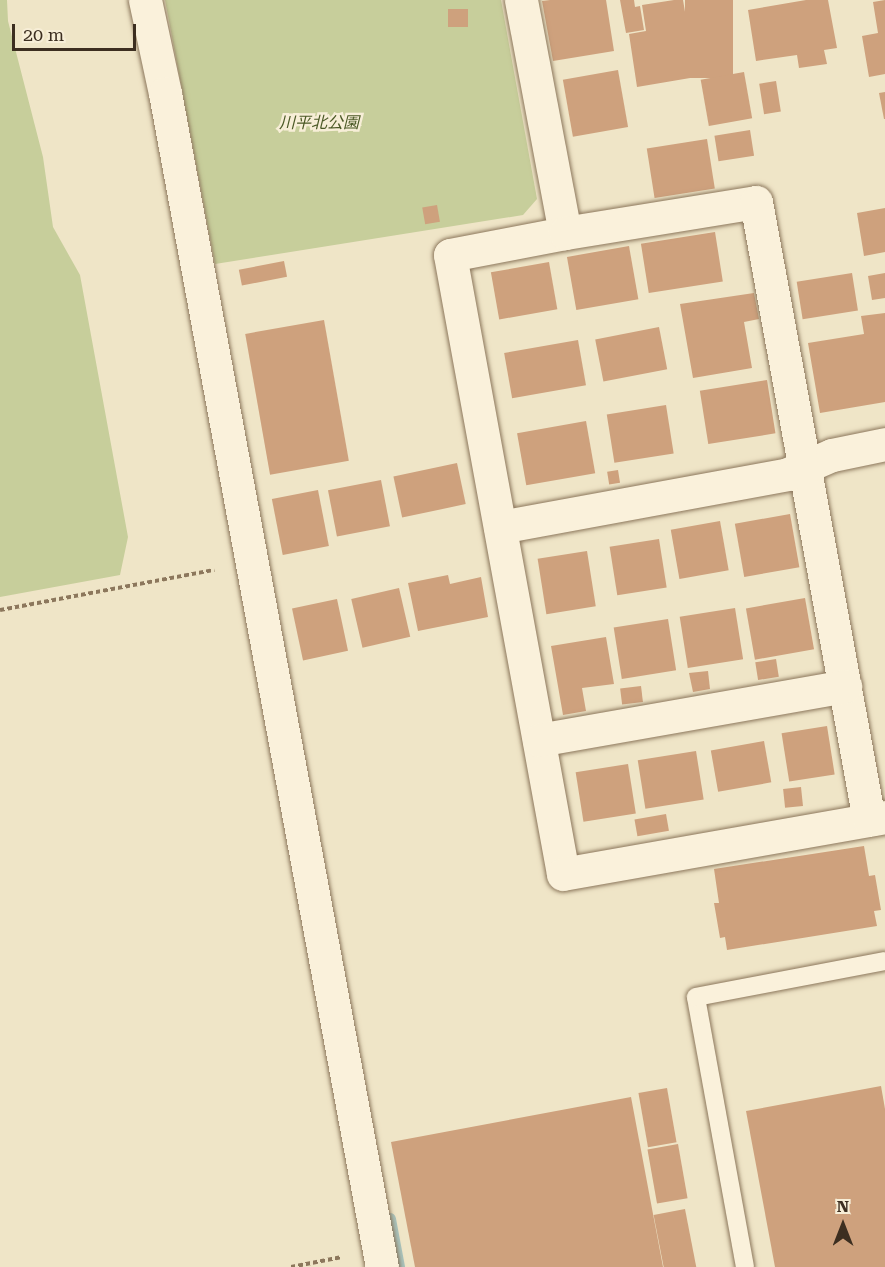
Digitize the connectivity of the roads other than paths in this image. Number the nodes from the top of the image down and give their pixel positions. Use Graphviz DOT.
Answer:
graph roads {
  1 [pos="145,0"];
  2 [pos="521,0"];
  3 [pos="564,233"];
  4 [pos="885,444"];
  5 [pos="805,467"];
  6 [pos="500,527"];
  7 [pos="845,686"];
  8 [pos="539,740"];
  9 [pos="877,818"];
  10 [pos="885,961"];
  11 [pos="380,1259"];
  12 [pos="744,1267"];
  1 -- 11 [label="street"];
  2 -- 3 [label="street"];
  3 -- 5 [label="street"];
  3 -- 6 [label="street"];
  4 -- 5 [label="street"];
  5 -- 6 [label="street"];
  5 -- 7 [label="street"];
  6 -- 8 [label="street"];
  7 -- 8 [label="street"];
  7 -- 9 [label="street"];
  8 -- 9 [label="street"];
  10 -- 12 [label="lane"];
}
